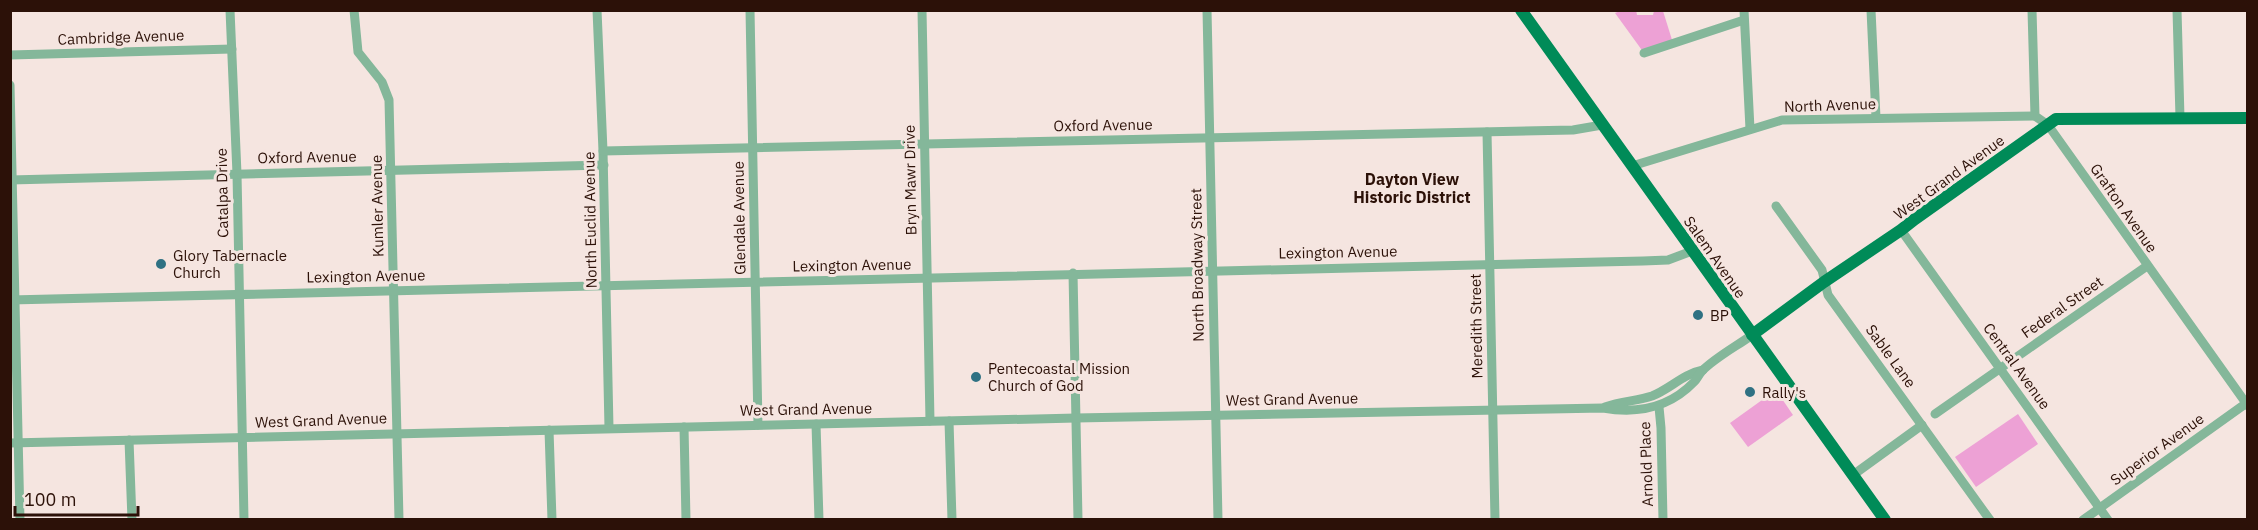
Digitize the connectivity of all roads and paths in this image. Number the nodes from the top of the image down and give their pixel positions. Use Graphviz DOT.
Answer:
graph roads {
  1 [pos="230,10"];
  2 [pos="354,10"];
  3 [pos="597,10"];
  4 [pos="750,10"];
  5 [pos="922,10"];
  6 [pos="1207,10"];
  7 [pos="1521,10"];
  8 [pos="1871,10"];
  9 [pos="2032,10"];
  10 [pos="2177,10"];
  11 [pos="1744,15"];
  12 [pos="232,49"];
  13 [pos="1644,53"];
  14 [pos="10,55"];
  15 [pos="10,85"];
  16 [pos="2035,116"];
  17 [pos="1876,118"];
  18 [pos="2180,118"];
  19 [pos="2247,118"];
  20 [pos="1602,125"];
  21 [pos="2048,125"];
  22 [pos="1750,129"];
  23 [pos="1487,132"];
  24 [pos="1209,138"];
  25 [pos="924,144"];
  26 [pos="753,147"];
  27 [pos="603,151"];
  28 [pos="604,165"];
  29 [pos="1632,166"];
  30 [pos="391,170"];
  31 [pos="237,174"];
  32 [pos="11,180"];
  33 [pos="1776,206"];
  34 [pos="1901,231"];
  35 [pos="1692,251"];
  36 [pos="1489,264"];
  37 [pos="2147,266"];
  38 [pos="1212,270"];
  39 [pos="1073,273"];
  40 [pos="927,278"];
  41 [pos="756,282"];
  42 [pos="1824,282"];
  43 [pos="606,285"];
  44 [pos="394,291"];
  45 [pos="239,295"];
  46 [pos="13,300"];
  47 [pos="1752,335"];
  48 [pos="2000,369"];
  49 [pos="1703,370"];
  50 [pos="2247,404"];
  51 [pos="1659,407"];
  52 [pos="1603,408"];
  53 [pos="1492,411"];
  54 [pos="1935,414"];
  55 [pos="1215,415"];
  56 [pos="1076,418"];
  57 [pos="930,421"];
  58 [pos="949,421"];
  59 [pos="816,424"];
  60 [pos="758,425"];
  61 [pos="1922,425"];
  62 [pos="684,427"];
  63 [pos="609,428"];
  64 [pos="549,430"];
  65 [pos="397,433"];
  66 [pos="242,437"];
  67 [pos="129,440"];
  68 [pos="14,443"];
  69 [pos="1853,475"];
  70 [pos="2099,508"];
  71 [pos="20,519"];
  72 [pos="132,519"];
  73 [pos="244,519"];
  74 [pos="399,519"];
  75 [pos="552,519"];
  76 [pos="686,519"];
  77 [pos="819,519"];
  78 [pos="952,519"];
  79 [pos="1078,519"];
  80 [pos="1218,519"];
  81 [pos="1495,519"];
  82 [pos="1663,519"];
  83 [pos="1886,519"];
  84 [pos="1990,519"];
  85 [pos="2084,519"];
  86 [pos="2108,519"];
  1 -- 12 [label="street, Catalpa Drive"];
  2 -- 30 [label="street, Kumler Avenue"];
  3 -- 27 [label="street, North Euclid Avenue"];
  4 -- 26 [label="street, Glendale Avenue"];
  5 -- 25 [label="street, Bryn Mawr Drive"];
  6 -- 24 [label="street, North Broadway Street"];
  7 -- 20 [label="main road, Salem Avenue"];
  8 -- 17 [label="street"];
  9 -- 16 [label="street"];
  10 -- 18 [label="street"];
  11 -- 13 [label="street"];
  11 -- 22 [label="street"];
  12 -- 14 [label="street, Cambridge Avenue"];
  12 -- 31 [label="street, Catalpa Drive"];
  15 -- 32 [label="street"];
  16 -- 17 [label="street, North Avenue"];
  16 -- 21 [label="street, Grafton Avenue"];
  17 -- 22 [label="street, North Avenue"];
  18 -- 19 [label="main road, West Grand Avenue"];
  18 -- 21 [label="main road, West Grand Avenue"];
  20 -- 23 [label="street, Oxford Avenue"];
  20 -- 29 [label="main road, Salem Avenue"];
  21 -- 34 [label="main road, West Grand Avenue"];
  21 -- 37 [label="street, Grafton Avenue"];
  22 -- 29 [label="street, North Avenue"];
  23 -- 24 [label="street, Oxford Avenue"];
  23 -- 36 [label="street, Meredith Street"];
  24 -- 25 [label="street, Oxford Avenue"];
  24 -- 38 [label="street, North Broadway Street"];
  25 -- 26 [label="street, Oxford Avenue"];
  25 -- 40 [label="street, Bryn Mawr Drive"];
  26 -- 27 [label="street, Oxford Avenue"];
  26 -- 41 [label="street, Glendale Avenue"];
  27 -- 28 [label="street, North Euclid Avenue"];
  28 -- 30 [label="street, Oxford Avenue"];
  28 -- 43 [label="street, North Euclid Avenue"];
  29 -- 35 [label="main road, Salem Avenue"];
  30 -- 31 [label="street, Oxford Avenue"];
  30 -- 44 [label="street, Kumler Avenue"];
  31 -- 32 [label="street, Oxford Avenue"];
  31 -- 45 [label="street, Catalpa Drive"];
  32 -- 46 [label="street"];
  33 -- 42 [label="street, Sable Lane"];
  34 -- 42 [label="main road, West Grand Avenue"];
  34 -- 48 [label="street, Central Avenue"];
  35 -- 36 [label="street, Lexington Avenue"];
  35 -- 47 [label="main road, Salem Avenue"];
  36 -- 38 [label="street, Lexington Avenue"];
  36 -- 53 [label="street, Meredith Street"];
  37 -- 48 [label="street, Federal Street"];
  37 -- 50 [label="street, Grafton Avenue"];
  38 -- 39 [label="street, Lexington Avenue"];
  38 -- 55 [label="street, North Broadway Street"];
  39 -- 40 [label="street, Lexington Avenue"];
  39 -- 56 [label="street"];
  40 -- 41 [label="street, Lexington Avenue"];
  40 -- 57 [label="street, Bryn Mawr Drive"];
  41 -- 43 [label="street, Lexington Avenue"];
  41 -- 60 [label="street, Glendale Avenue"];
  42 -- 47 [label="main road, West Grand Avenue"];
  42 -- 61 [label="street, Sable Lane"];
  43 -- 44 [label="street, Lexington Avenue"];
  43 -- 63 [label="street, North Euclid Avenue"];
  44 -- 45 [label="street, Lexington Avenue"];
  44 -- 65 [label="street, Kumler Avenue"];
  45 -- 46 [label="street, Lexington Avenue"];
  45 -- 66 [label="street, Catalpa Drive"];
  46 -- 68 [label="street"];
  47 -- 49 [label="street, West Grand Avenue"];
  47 -- 69 [label="main road, Salem Avenue"];
  48 -- 54 [label="street, Federal Street"];
  48 -- 70 [label="street, Central Avenue"];
  49 -- 51 [label="street, West Grand Avenue"];
  49 -- 52 [label="street, West Grand Avenue"];
  50 -- 70 [label="street, Superior Avenue"];
  51 -- 52 [label="street, West Grand Avenue"];
  51 -- 82 [label="street, Arnold Place"];
  52 -- 53 [label="street, West Grand Avenue"];
  53 -- 55 [label="street, West Grand Avenue"];
  53 -- 81 [label="street, Meredith Street"];
  55 -- 56 [label="street, West Grand Avenue"];
  55 -- 80 [label="street, North Broadway Street"];
  56 -- 58 [label="street, West Grand Avenue"];
  56 -- 79 [label="street"];
  57 -- 58 [label="street, West Grand Avenue"];
  57 -- 59 [label="street, West Grand Avenue"];
  58 -- 78 [label="street"];
  59 -- 60 [label="street, West Grand Avenue"];
  59 -- 77 [label="street"];
  60 -- 62 [label="street, West Grand Avenue"];
  61 -- 69 [label="street"];
  61 -- 84 [label="street, Sable Lane"];
  62 -- 63 [label="street, West Grand Avenue"];
  62 -- 76 [label="street"];
  63 -- 64 [label="street, West Grand Avenue"];
  64 -- 65 [label="street, West Grand Avenue"];
  64 -- 75 [label="street"];
  65 -- 66 [label="street, West Grand Avenue"];
  65 -- 74 [label="street, Kumler Avenue"];
  66 -- 67 [label="street, West Grand Avenue"];
  66 -- 73 [label="street, Catalpa Drive"];
  67 -- 68 [label="street, West Grand Avenue"];
  67 -- 72 [label="street"];
  68 -- 71 [label="street"];
  69 -- 83 [label="main road, Salem Avenue"];
  70 -- 85 [label="street, Superior Avenue"];
  70 -- 86 [label="street, Central Avenue"];
}
